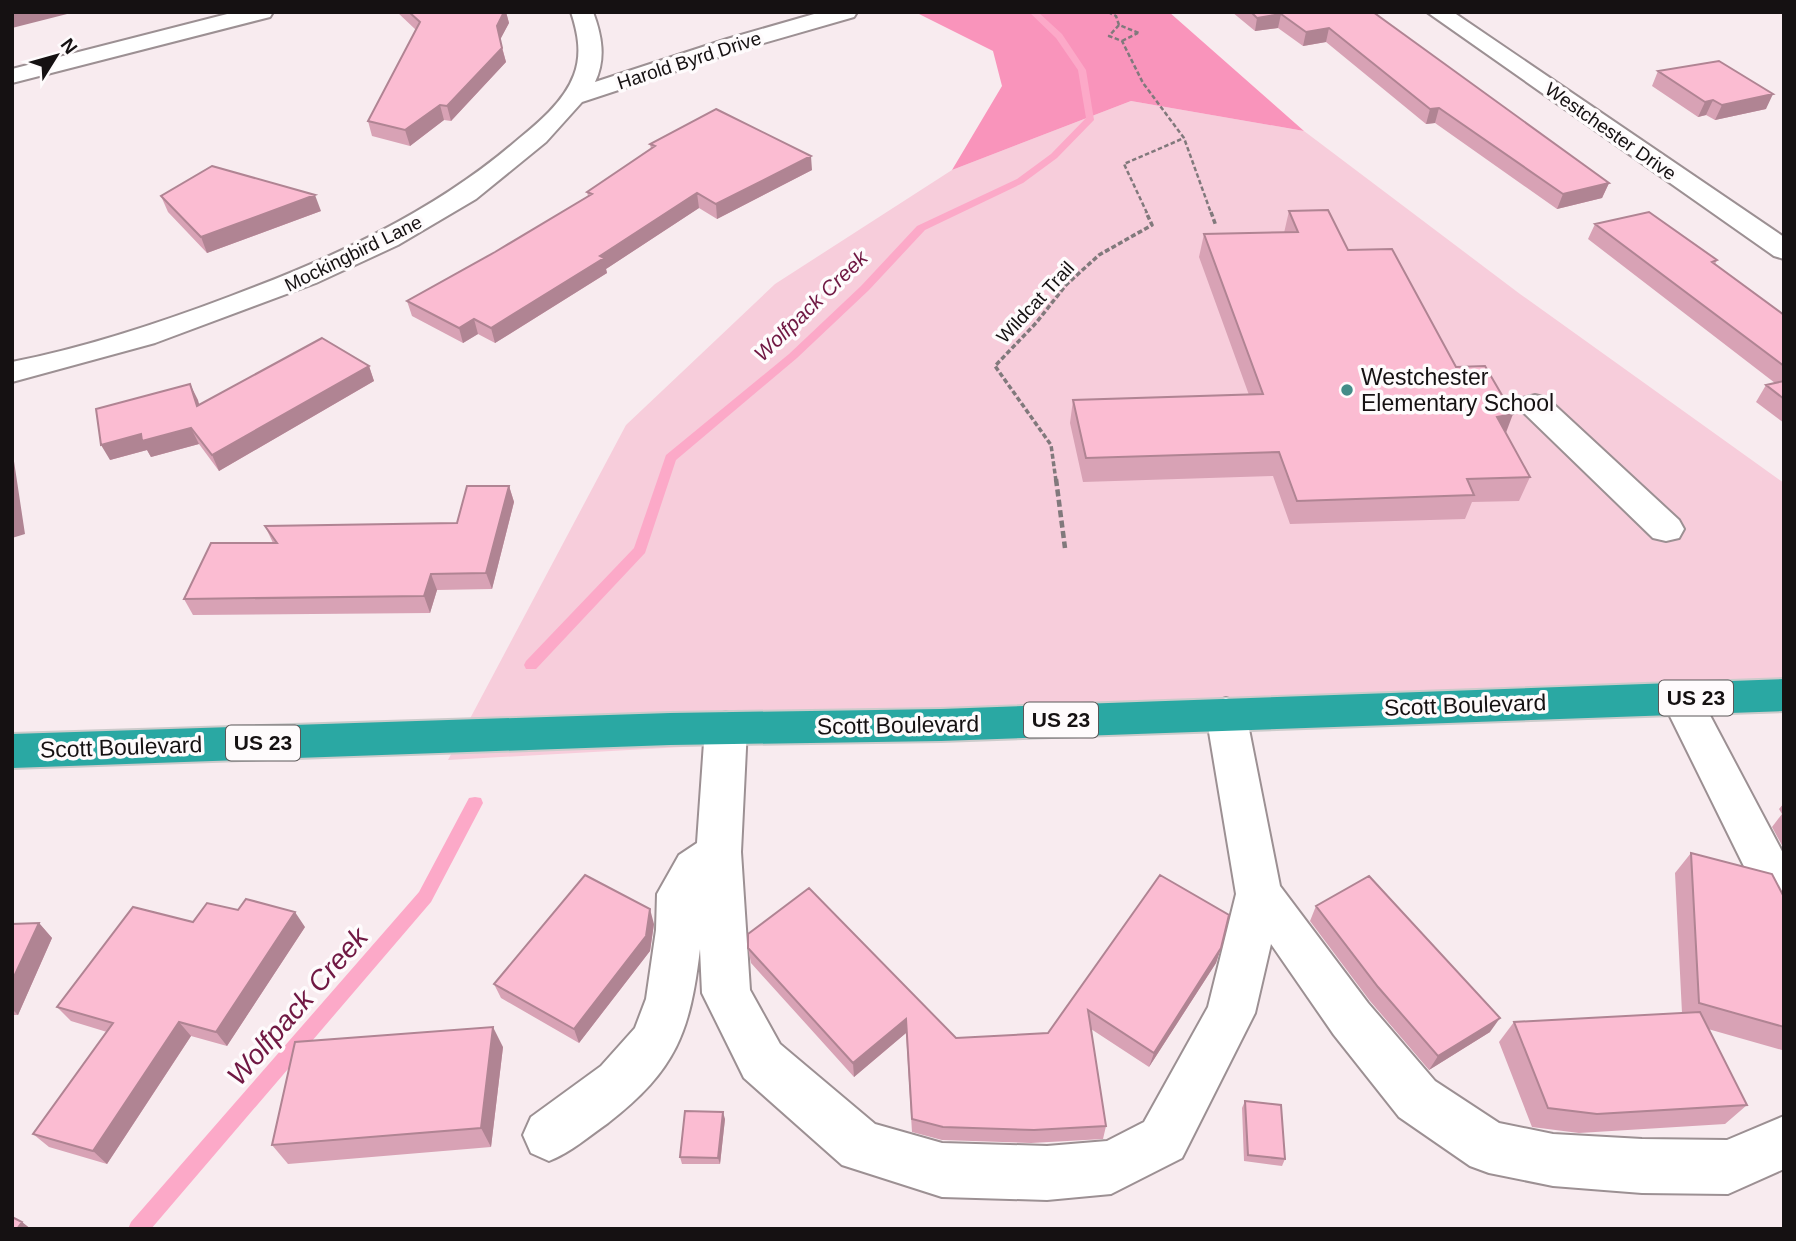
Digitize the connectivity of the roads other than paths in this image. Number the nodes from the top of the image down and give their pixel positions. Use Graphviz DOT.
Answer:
graph roads {
  1 [pos="262,12"];
  2 [pos="582,12"];
  3 [pos="846,12"];
  4 [pos="1438,12"];
  5 [pos="12,76"];
  6 [pos="574,97"];
  7 [pos="1784,250"];
  8 [pos="12,372"];
  9 [pos="1535,405"];
  10 [pos="1666,529"];
  11 [pos="1784,695"];
  12 [pos="1681,698"];
  13 [pos="1226,714"];
  14 [pos="726,728"];
  15 [pos="12,751"];
  16 [pos="719,852"];
  17 [pos="1259,894"];
  18 [pos="1784,901"];
  19 [pos="549,1136"];
  20 [pos="1784,1142"];
  1 -- 5 [label="street"];
  2 -- 6 [label="street, Mockingbird Lane"];
  3 -- 6 [label="street, Harold Byrd Drive"];
  4 -- 7 [label="street, Westchester Drive"];
  6 -- 8 [label="street, Mockingbird Lane"];
  9 -- 10 [label="street"];
  11 -- 12 [label="highway, Scott Boulevard / US 23"];
  12 -- 13 [label="highway, Scott Boulevard / US 23"];
  12 -- 18 [label="street"];
  13 -- 14 [label="highway, Scott Boulevard / US 23"];
  13 -- 17 [label="street"];
  14 -- 15 [label="highway, Scott Boulevard / US 23"];
  14 -- 16 [label="street"];
  16 -- 17 [label="street"];
  16 -- 19 [label="street"];
  17 -- 20 [label="street"];
}
